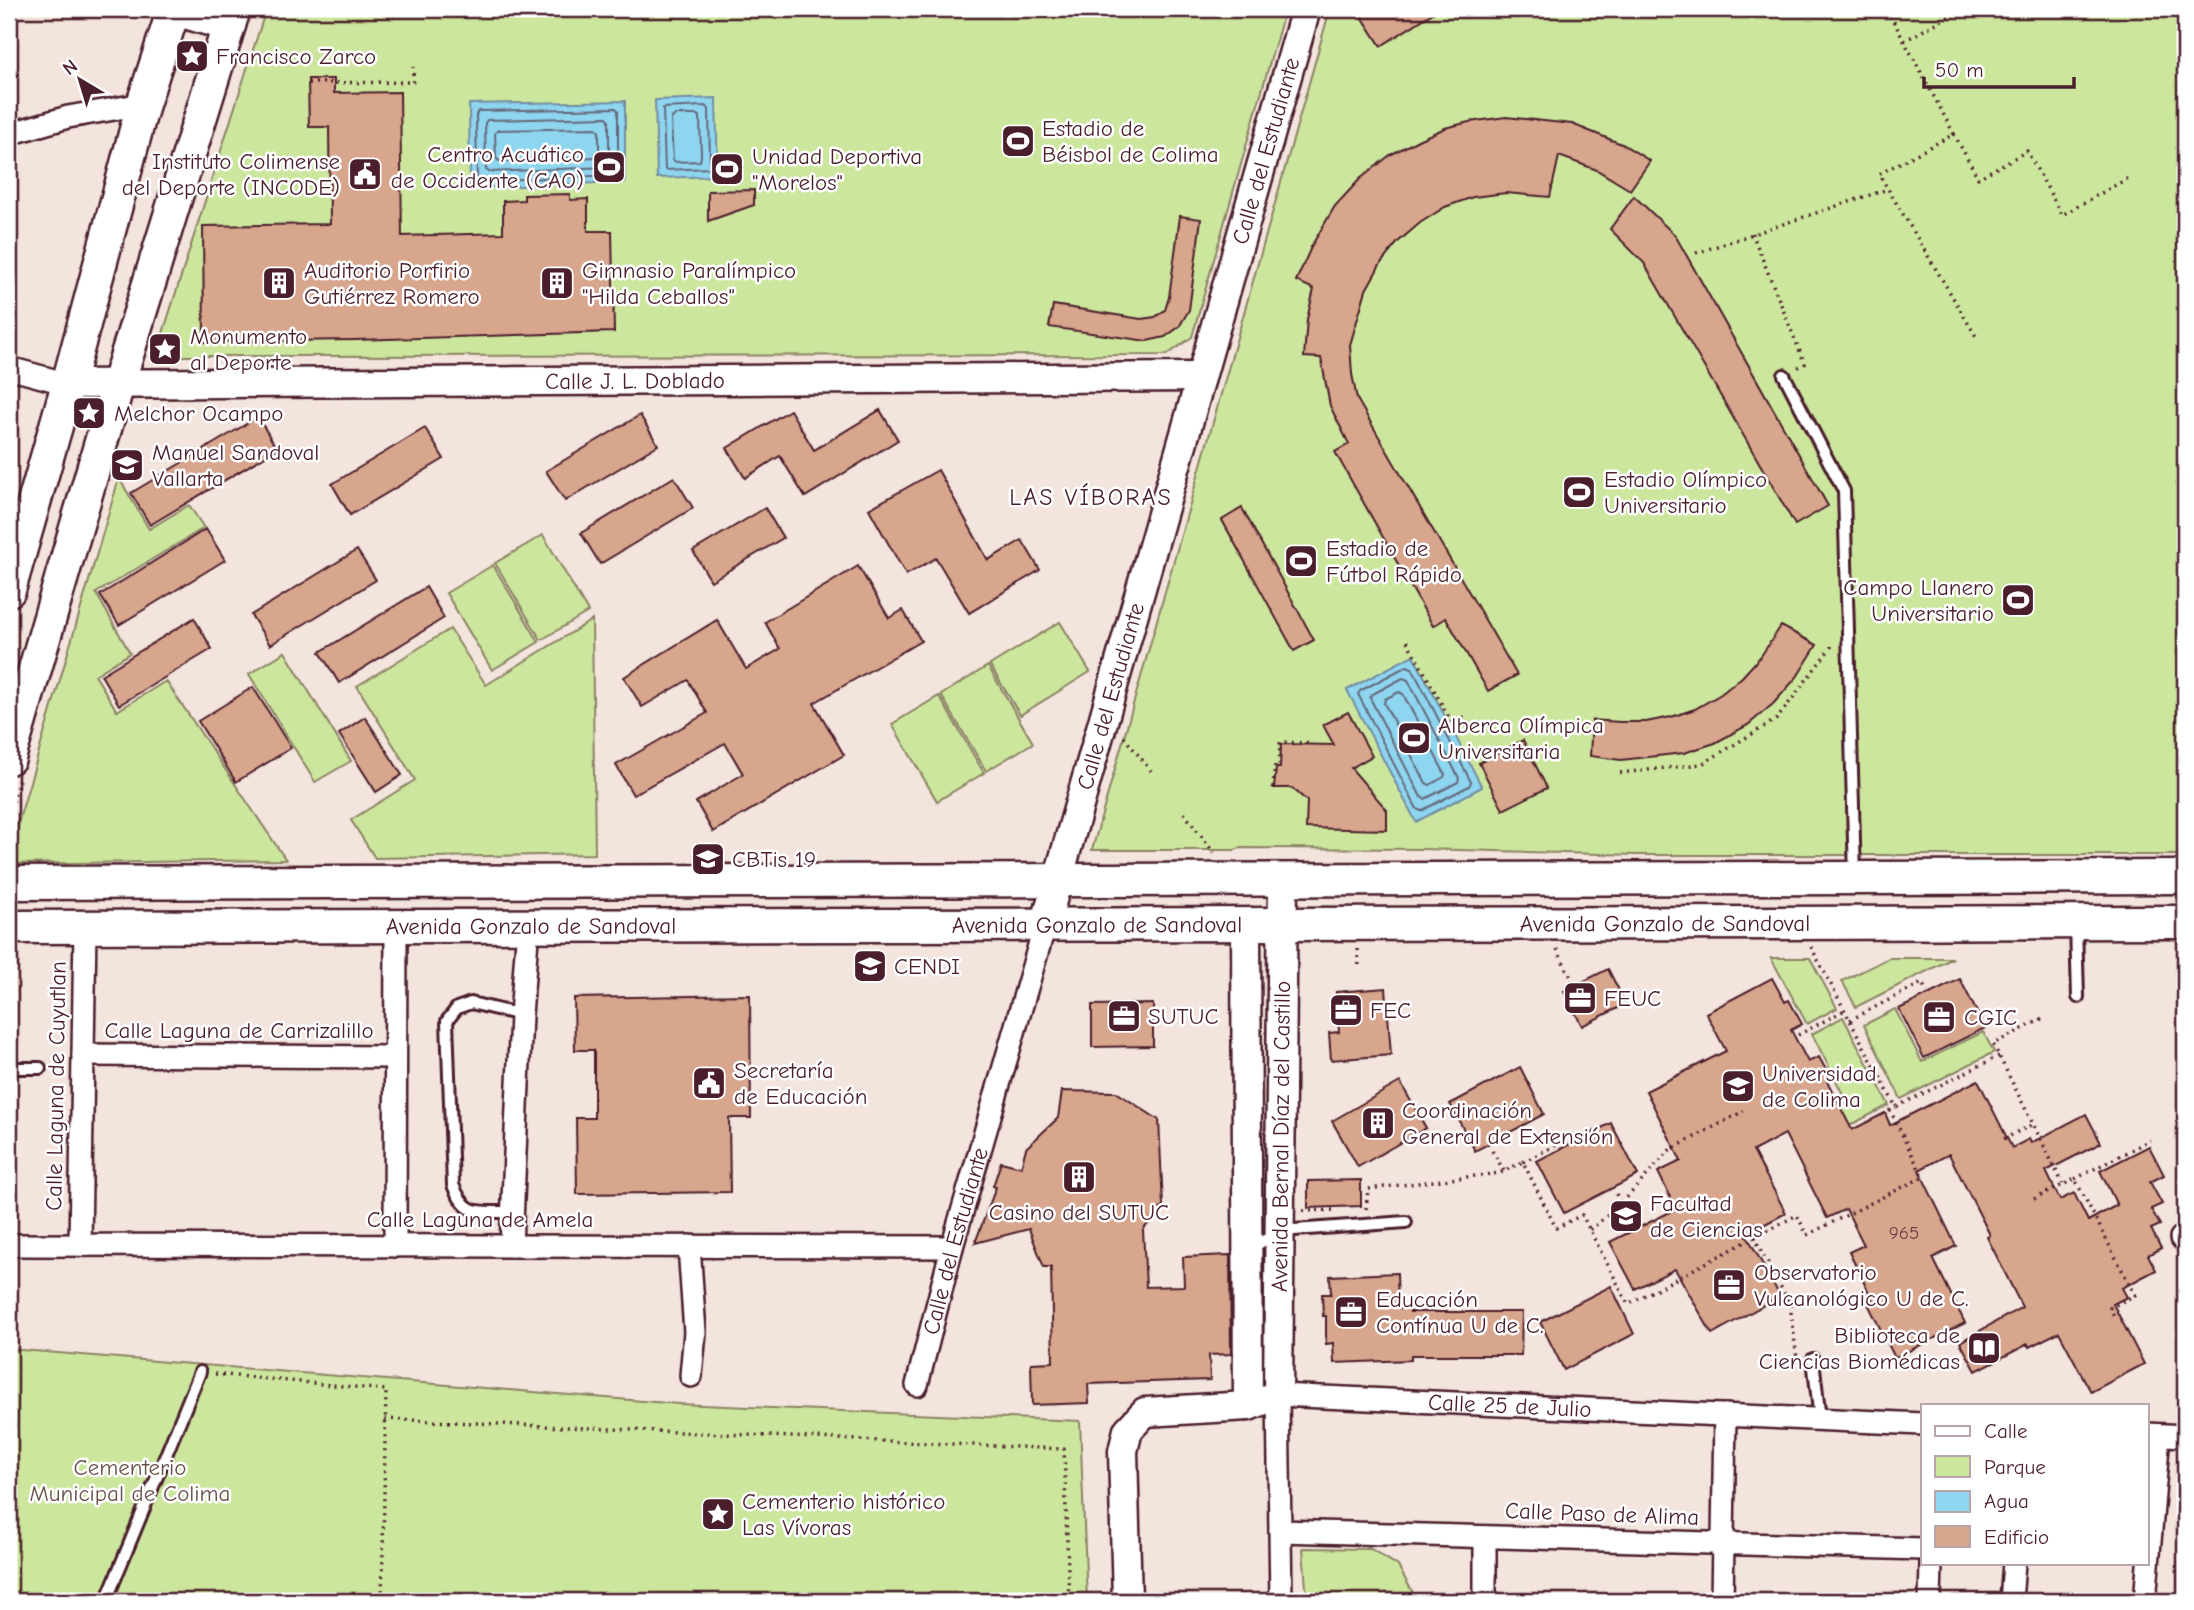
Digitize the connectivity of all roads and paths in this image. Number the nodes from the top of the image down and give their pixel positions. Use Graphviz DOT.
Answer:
graph roads {
  1 [pos="175,9"];
  2 [pos="1306,9"];
  3 [pos="1887,9"];
  4 [pos="1962,9"];
  5 [pos="231,17"];
  6 [pos="1904,41"];
  7 [pos="413,67"];
  8 [pos="309,83"];
  9 [pos="143,104"];
  10 [pos="9,134"];
  11 [pos="1954,134"];
  12 [pos="2132,176"];
  13 [pos="1888,189"];
  14 [pos="1752,233"];
  15 [pos="1696,253"];
  16 [pos="1977,338"];
  17 [pos="9,368"];
  18 [pos="1784,375"];
  19 [pos="1201,377"];
  20 [pos="68,384"];
  21 [pos="118,384"];
  22 [pos="9,590"];
  23 [pos="1831,634"];
  24 [pos="1407,641"];
  25 [pos="1470,729"];
  26 [pos="1119,730"];
  27 [pos="1309,743"];
  28 [pos="9,758"];
  29 [pos="1151,771"];
  30 [pos="1620,773"];
  31 [pos="1273,788"];
  32 [pos="1184,813"];
  33 [pos="1217,858"];
  34 [pos="2185,877"];
  35 [pos="1855,878"];
  36 [pos="1058,879"];
  37 [pos="1283,880"];
  38 [pos="701,881"];
  39 [pos="355,882"];
  40 [pos="9,883"];
  41 [pos="2076,922"];
  42 [pos="2185,922"];
  43 [pos="1246,923"];
  44 [pos="1545,923"];
  45 [pos="1799,923"];
  46 [pos="1283,924"];
  47 [pos="1045,925"];
  48 [pos="355,926"];
  49 [pos="396,926"];
  50 [pos="528,926"];
  51 [pos="698,926"];
  52 [pos="24,927"];
  53 [pos="85,927"];
  54 [pos="9,943"];
  55 [pos="1573,982"];
  56 [pos="1927,992"];
  57 [pos="2078,997"];
  58 [pos="1845,1009"];
  59 [pos="521,1015"];
  60 [pos="2042,1019"];
  61 [pos="1850,1020"];
  62 [pos="1798,1035"];
  63 [pos="83,1055"];
  64 [pos="1999,1056"];
  65 [pos="396,1057"];
  66 [pos="9,1068"];
  67 [pos="40,1068"];
  68 [pos="1896,1107"];
  69 [pos="1744,1111"];
  70 [pos="2033,1125"];
  71 [pos="2004,1139"];
  72 [pos="2150,1140"];
  73 [pos="1562,1142"];
  74 [pos="1492,1151"];
  75 [pos="1523,1162"];
  76 [pos="1504,1171"];
  77 [pos="2075,1179"];
  78 [pos="2063,1184"];
  79 [pos="1616,1194"];
  80 [pos="2034,1199"];
  81 [pos="1621,1204"];
  82 [pos="1342,1209"];
  83 [pos="1355,1209"];
  84 [pos="513,1212"];
  85 [pos="1280,1221"];
  86 [pos="1406,1223"];
  87 [pos="1590,1230"];
  88 [pos="1754,1237"];
  89 [pos="9,1245"];
  90 [pos="80,1245"];
  91 [pos="394,1246"];
  92 [pos="512,1246"];
  93 [pos="688,1246"];
  94 [pos="952,1247"];
  95 [pos="1247,1251"];
  96 [pos="2114,1316"];
  97 [pos="1813,1359"];
  98 [pos="1798,1371"];
  99 [pos="200,1372"];
  100 [pos="691,1376"];
  101 [pos="917,1385"];
  102 [pos="1278,1395"];
  103 [pos="1248,1406"];
  104 [pos="1725,1415"];
  105 [pos="385,1419"];
  106 [pos="1820,1419"];
  107 [pos="1921,1424"];
  108 [pos="2153,1435"];
  109 [pos="2185,1436"];
  110 [pos="1280,1531"];
  111 [pos="1485,1537"];
  112 [pos="2148,1539"];
  113 [pos="1723,1543"];
  114 [pos="1921,1549"];
  115 [pos="1931,1564"];
  116 [pos="2014,1564"];
  117 [pos="2147,1564"];
  118 [pos="106,1601"];
  119 [pos="382,1601"];
  120 [pos="1069,1601"];
  121 [pos="1127,1601"];
  122 [pos="1281,1601"];
  123 [pos="1485,1601"];
  124 [pos="1722,1601"];
  125 [pos="1930,1601"];
  126 [pos="2011,1601"];
  127 [pos="2145,1601"];
  1 -- 5 [label="main road"];
  1 -- 9 [label="main road"];
  2 -- 19 [label="street, Calle del Estudiante"];
  3 -- 6 [label="path"];
  4 -- 6 [label="path"];
  5 -- 21 [label="main road"];
  6 -- 11 [label="path"];
  7 -- 8 [label="path"];
  9 -- 10 [label="street"];
  9 -- 20 [label="main road"];
  11 -- 12 [label="path"];
  11 -- 13 [label="path"];
  13 -- 14 [label="path"];
  13 -- 16 [label="path"];
  14 -- 15 [label="path"];
  14 -- 18 [label="path"];
  17 -- 20 [label="street"];
  18 -- 35 [label="lane"];
  19 -- 21 [label="street, Calle J. L. Doblado"];
  19 -- 36 [label="street, Calle del Estudiante"];
  20 -- 21 [label="street, Calle J. L. Doblado"];
  20 -- 22 [label="main road"];
  21 -- 28 [label="main road"];
  23 -- 30 [label="path"];
  24 -- 25 [label="path"];
  26 -- 29 [label="path"];
  27 -- 31 [label="path"];
  32 -- 33 [label="path"];
  34 -- 35 [label="main road, Avenida Gonzalo de Sandoval"];
  35 -- 37 [label="main road, Avenida Gonzalo de Sandoval"];
  36 -- 37 [label="main road, Avenida Gonzalo de Sandoval"];
  36 -- 38 [label="main road, Avenida Gonzalo de Sandoval"];
  36 -- 47 [label="street, Calle del Estudiante"];
  37 -- 46 [label="street, Avenida Bernal Díaz del Castillo"];
  38 -- 39 [label="main road, Avenida Gonzalo de Sandoval"];
  38 -- 51 [label="main road"];
  39 -- 40 [label="main road, Avenida Gonzalo de Sandoval"];
  39 -- 48 [label="main road"];
  41 -- 42 [label="main road, Avenida Gonzalo de Sandoval"];
  41 -- 45 [label="main road, Avenida Gonzalo de Sandoval"];
  41 -- 57 [label="lane"];
  43 -- 46 [label="main road, Avenida Gonzalo de Sandoval"];
  43 -- 47 [label="main road, Avenida Gonzalo de Sandoval"];
  43 -- 95 [label="street, Avenida Bernal Díaz del Castillo"];
  44 -- 45 [label="main road, Avenida Gonzalo de Sandoval"];
  44 -- 46 [label="main road, Avenida Gonzalo de Sandoval"];
  44 -- 55 [label="path"];
  45 -- 58 [label="path"];
  46 -- 85 [label="street, Avenida Bernal Díaz del Castillo"];
  47 -- 51 [label="main road, Avenida Gonzalo de Sandoval"];
  47 -- 94 [label="street, Calle del Estudiante"];
  48 -- 49 [label="main road, Avenida Gonzalo de Sandoval"];
  48 -- 53 [label="main road, Avenida Gonzalo de Sandoval"];
  49 -- 50 [label="main road, Avenida Gonzalo de Sandoval"];
  49 -- 65 [label="street"];
  50 -- 51 [label="main road, Avenida Gonzalo de Sandoval"];
  50 -- 59 [label="street"];
  52 -- 53 [label="main road, Avenida Gonzalo de Sandoval"];
  52 -- 54 [label="main road"];
  53 -- 63 [label="street, Calle Laguna de Cuyutlan"];
  56 -- 61 [label="path"];
  58 -- 61 [label="path"];
  58 -- 62 [label="path"];
  59 -- 84 [label="street"];
  59 -- 84 [label="lane"];
  60 -- 64 [label="path"];
  61 -- 68 [label="path"];
  63 -- 65 [label="street, Calle Laguna de Carrizalillo"];
  63 -- 90 [label="street, Calle Laguna de Cuyutlan"];
  64 -- 68 [label="path"];
  64 -- 70 [label="path"];
  65 -- 91 [label="street"];
  66 -- 67 [label="lane"];
  68 -- 88 [label="path"];
  69 -- 81 [label="path"];
  70 -- 71 [label="path"];
  70 -- 78 [label="path"];
  72 -- 77 [label="path"];
  73 -- 75 [label="path"];
  74 -- 76 [label="path"];
  75 -- 76 [label="path"];
  75 -- 87 [label="path"];
  76 -- 83 [label="path"];
  77 -- 78 [label="path"];
  77 -- 96 [label="path"];
  78 -- 80 [label="path"];
  79 -- 81 [label="path"];
  81 -- 87 [label="path"];
  82 -- 85 [label="path"];
  84 -- 92 [label="street"];
  85 -- 86 [label="lane"];
  85 -- 95 [label="lane"];
  85 -- 102 [label="street, Avenida Bernal Díaz del Castillo"];
  87 -- 88 [label="path"];
  88 -- 98 [label="path"];
  89 -- 90 [label="street, Calle Laguna de Amela"];
  90 -- 91 [label="street, Calle Laguna de Amela"];
  91 -- 92 [label="street, Calle Laguna de Amela"];
  92 -- 93 [label="street, Calle Laguna de Amela"];
  93 -- 94 [label="street, Calle Laguna de Amela"];
  93 -- 100 [label="street"];
  94 -- 101 [label="street, Calle del Estudiante"];
  95 -- 103 [label="street, Avenida Bernal Díaz del Castillo"];
  97 -- 106 [label="lane"];
  99 -- 105 [label="path"];
  99 -- 118 [label="lane"];
  102 -- 103 [label="street, Calle 25 de Julio"];
  102 -- 104 [label="street, Calle 25 de Julio"];
  102 -- 110 [label="street"];
  103 -- 121 [label="street, Calle 25 de Julio"];
  104 -- 106 [label="street, Calle 25 de Julio"];
  104 -- 113 [label="street"];
  105 -- 119 [label="path"];
  105 -- 120 [label="path"];
  106 -- 107 [label="street, Calle 25 de Julio"];
  108 -- 109 [label="street"];
  108 -- 112 [label="street"];
  110 -- 111 [label="street, Calle Paso de Alima"];
  110 -- 122 [label="street"];
  111 -- 113 [label="street, Calle Paso de Alima"];
  111 -- 123 [label="street"];
  113 -- 114 [label="street, Calle Paso de Alima"];
  113 -- 124 [label="street"];
  115 -- 125 [label="street"];
  116 -- 126 [label="street"];
  117 -- 127 [label="street"];
}
